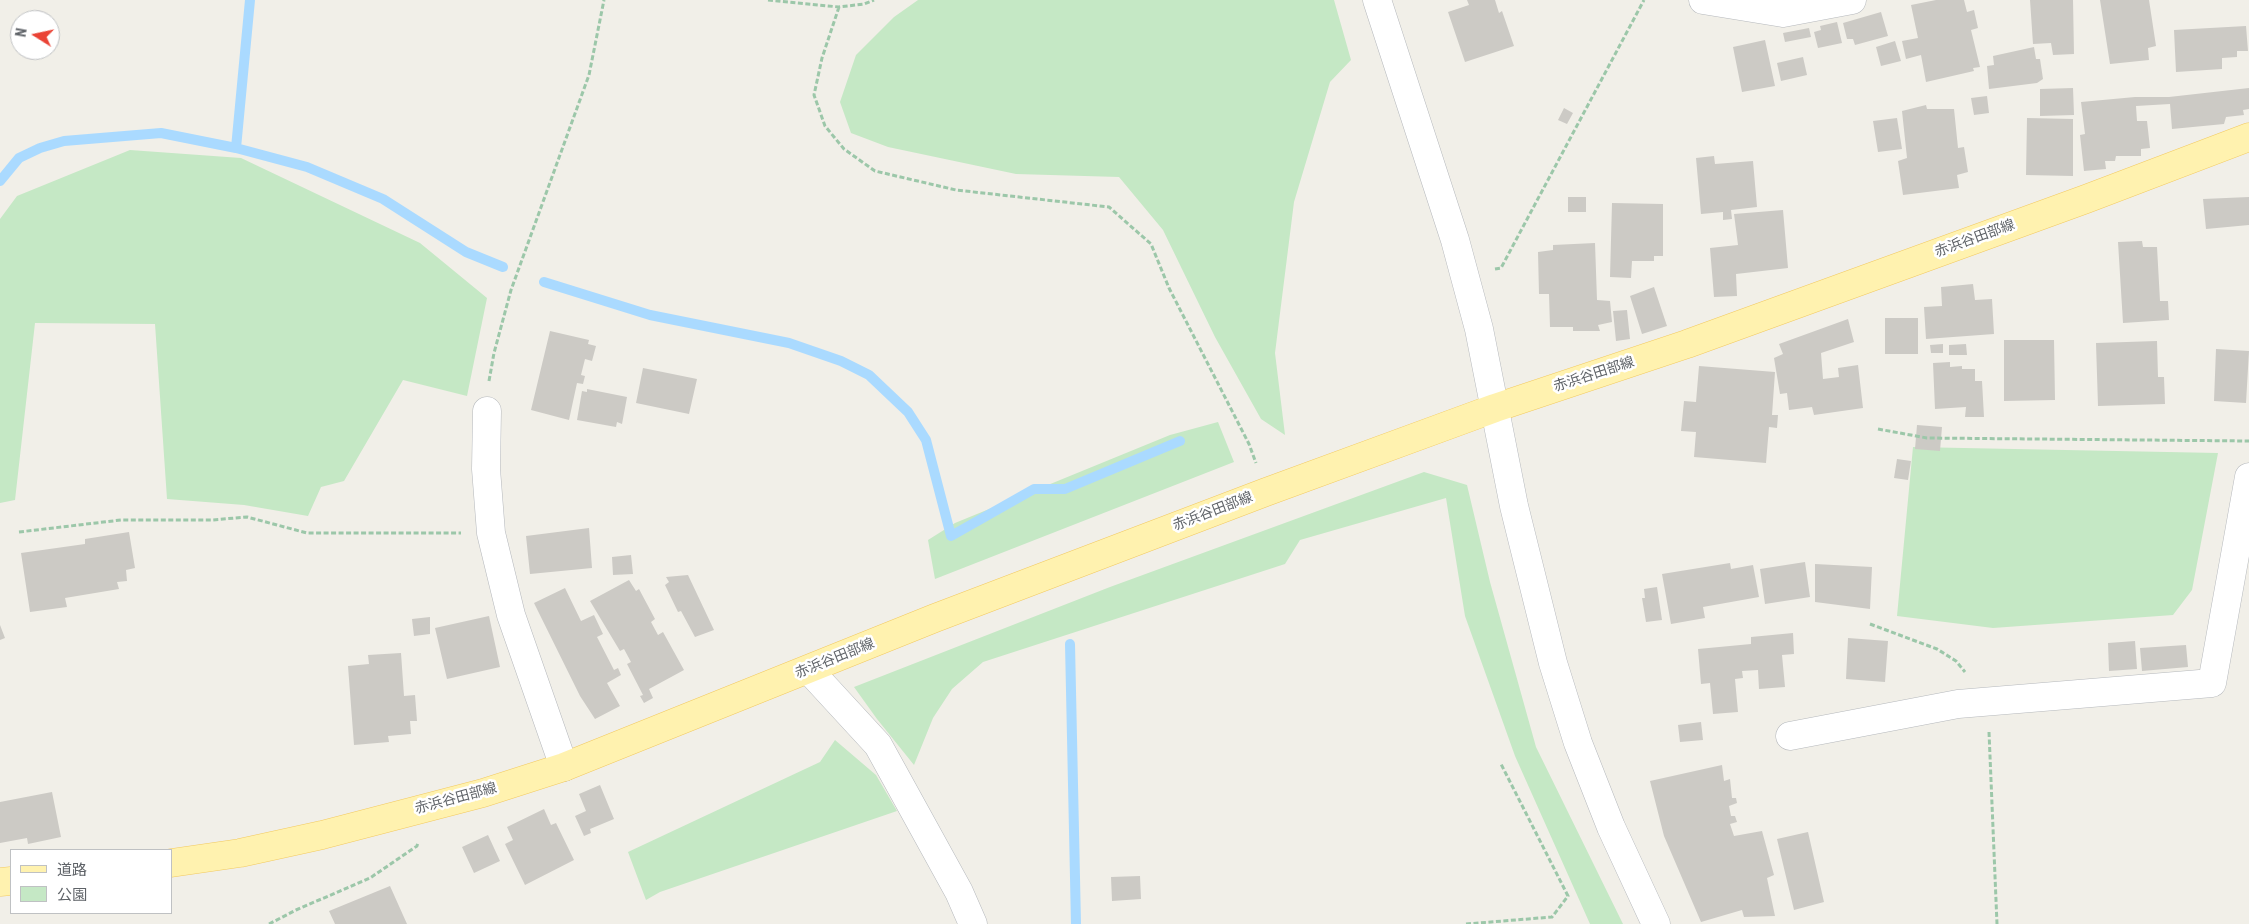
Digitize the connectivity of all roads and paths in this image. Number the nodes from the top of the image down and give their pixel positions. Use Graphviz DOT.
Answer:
graph roads {
  1 [pos="604,0"];
  2 [pos="768,0"];
  3 [pos="874,0"];
  4 [pos="1377,0"];
  5 [pos="1644,0"];
  6 [pos="1703,0"];
  7 [pos="1852,0"];
  8 [pos="839,7"];
  9 [pos="2249,137"];
  10 [pos="1465,275"];
  11 [pos="1495,408"];
  12 [pos="487,411"];
  13 [pos="1878,429"];
  14 [pos="2249,441"];
  15 [pos="2249,477"];
  16 [pos="1266,492"];
  17 [pos="19,532"];
  18 [pos="491,532"];
  19 [pos="1870,624"];
  20 [pos="808,670"];
  21 [pos="1983,702"];
  22 [pos="1790,736"];
  23 [pos="1502,764"];
  24 [pos="564,767"];
  25 [pos="432,806"];
  26 [pos="172,863"];
  27 [pos="269,924"];
  28 [pos="973,924"];
  29 [pos="1466,924"];
  30 [pos="1656,924"];
  31 [pos="1997,924"];
  1 -- 12 [label="path"];
  2 -- 8 [label="path"];
  3 -- 8 [label="path"];
  4 -- 10 [label="street"];
  5 -- 10 [label="path"];
  6 -- 7 [label="street"];
  8 -- 16 [label="path"];
  9 -- 11 [label="main road, 赤浜谷田部線"];
  10 -- 11 [label="street"];
  11 -- 16 [label="main road, 赤浜谷田部線"];
  11 -- 30 [label="street"];
  12 -- 18 [label="street"];
  13 -- 14 [label="path"];
  15 -- 21 [label="street"];
  16 -- 20 [label="main road, 赤浜谷田部線"];
  17 -- 18 [label="path"];
  18 -- 24 [label="street"];
  19 -- 21 [label="path"];
  20 -- 24 [label="main road, 赤浜谷田部線"];
  20 -- 28 [label="street"];
  21 -- 22 [label="street"];
  21 -- 31 [label="path"];
  23 -- 29 [label="path"];
  24 -- 25 [label="main road, 赤浜谷田部線"];
  25 -- 26 [label="main road, 赤浜谷田部線"];
  25 -- 27 [label="path"];
}
